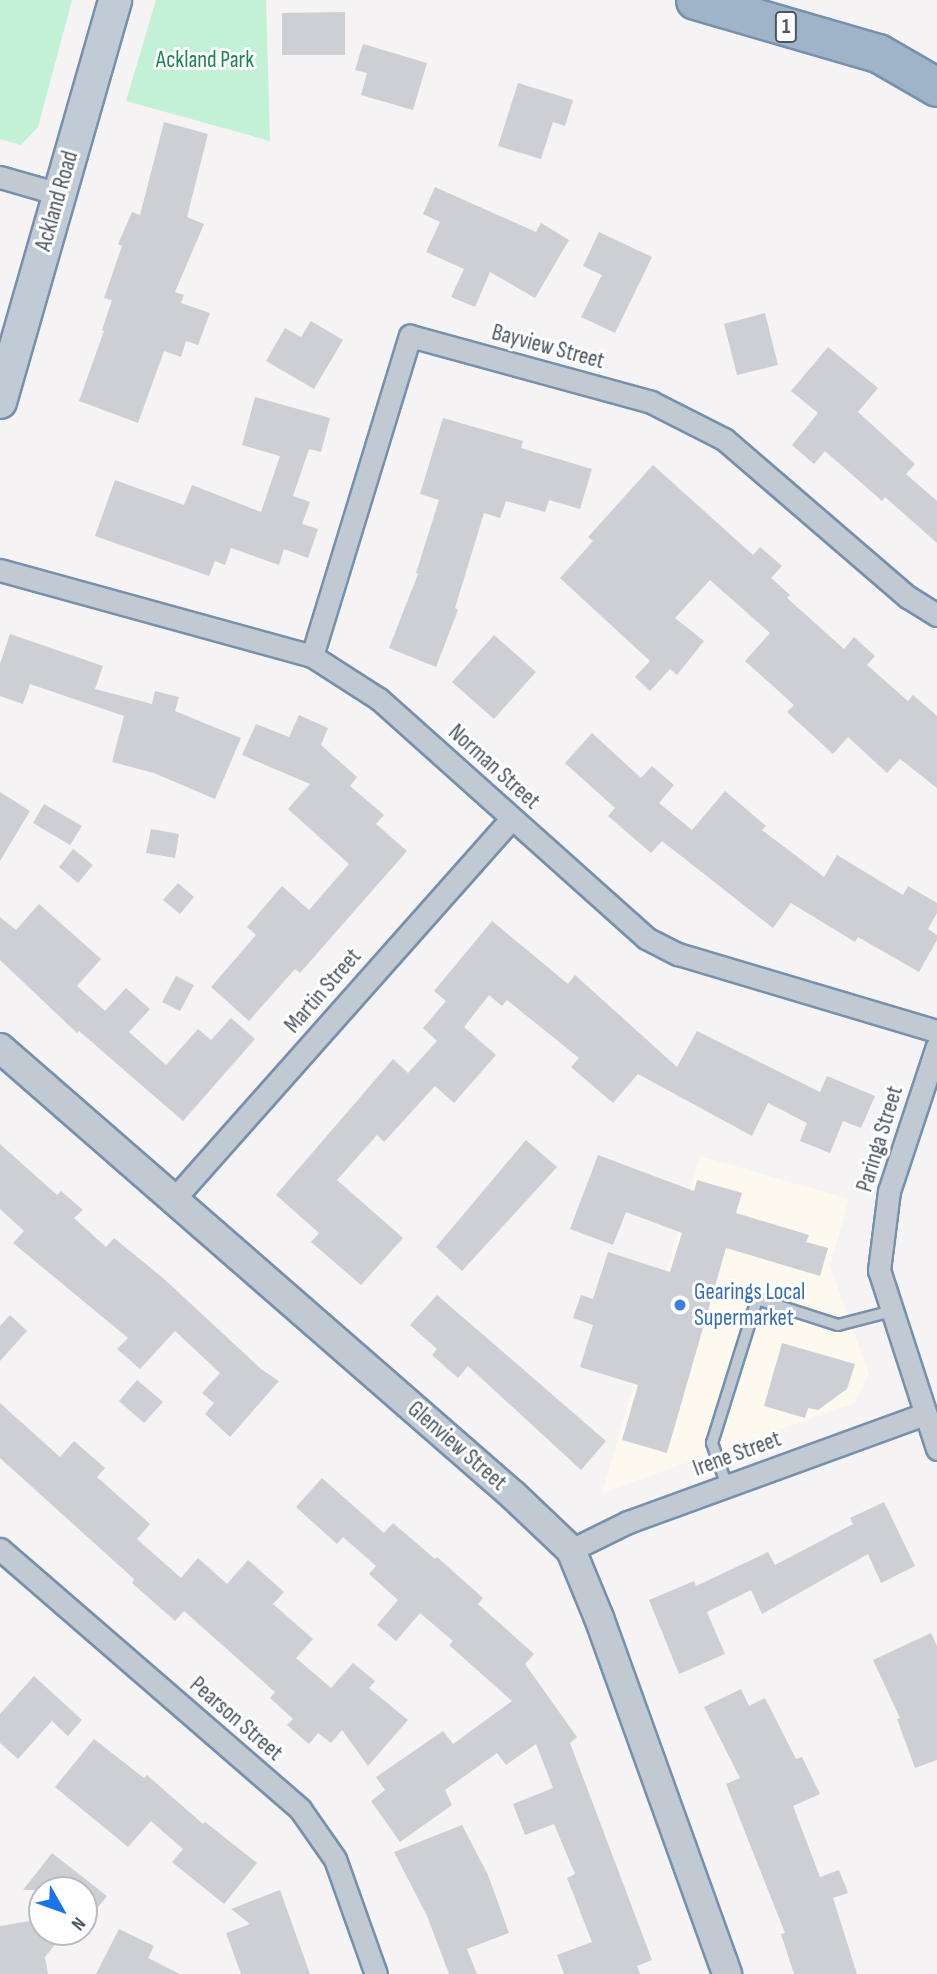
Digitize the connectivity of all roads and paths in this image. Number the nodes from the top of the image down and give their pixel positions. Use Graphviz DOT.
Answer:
graph roads {
  1 [pos="115,0"];
  2 [pos="695,0"];
  3 [pos="878,53"];
  4 [pos="937,54"];
  5 [pos="937,87"];
  6 [pos="0,177"];
  7 [pos="59,194"];
  8 [pos="0,402"];
  9 [pos="0,570"];
  10 [pos="937,615"];
  11 [pos="312,656"];
  12 [pos="512,818"];
  13 [pos="937,1031"];
  14 [pos="937,1046"];
  15 [pos="0,1048"];
  16 [pos="174,1199"];
  17 [pos="892,1311"];
  18 [pos="932,1432"];
  19 [pos="727,1486"];
  20 [pos="0,1549"];
  21 [pos="571,1550"];
  22 [pos="376,1974"];
  23 [pos="727,1974"];
  1 -- 7 [label="main road, Ackland Road"];
  2 -- 3 [label="highway, 1"];
  3 -- 4 [label="highway, 1"];
  3 -- 5 [label="highway, 1"];
  6 -- 7 [label="street"];
  7 -- 8 [label="main road, Ackland Road"];
  9 -- 11 [label="street, Norman Street"];
  10 -- 11 [label="street, Bayview Street"];
  11 -- 12 [label="street, Norman Street"];
  12 -- 13 [label="street, Norman Street"];
  12 -- 16 [label="street, Martin Street"];
  14 -- 17 [label="street, Paringa Street"];
  15 -- 16 [label="street, Glenview Street"];
  16 -- 21 [label="street, Glenview Street"];
  17 -- 18 [label="street, Paringa Street"];
  17 -- 19 [label="lane"];
  18 -- 19 [label="street, Irene Street"];
  19 -- 21 [label="street, Irene Street"];
  20 -- 22 [label="street, Pearson Street"];
  21 -- 23 [label="street, Glenview Street"];
}
